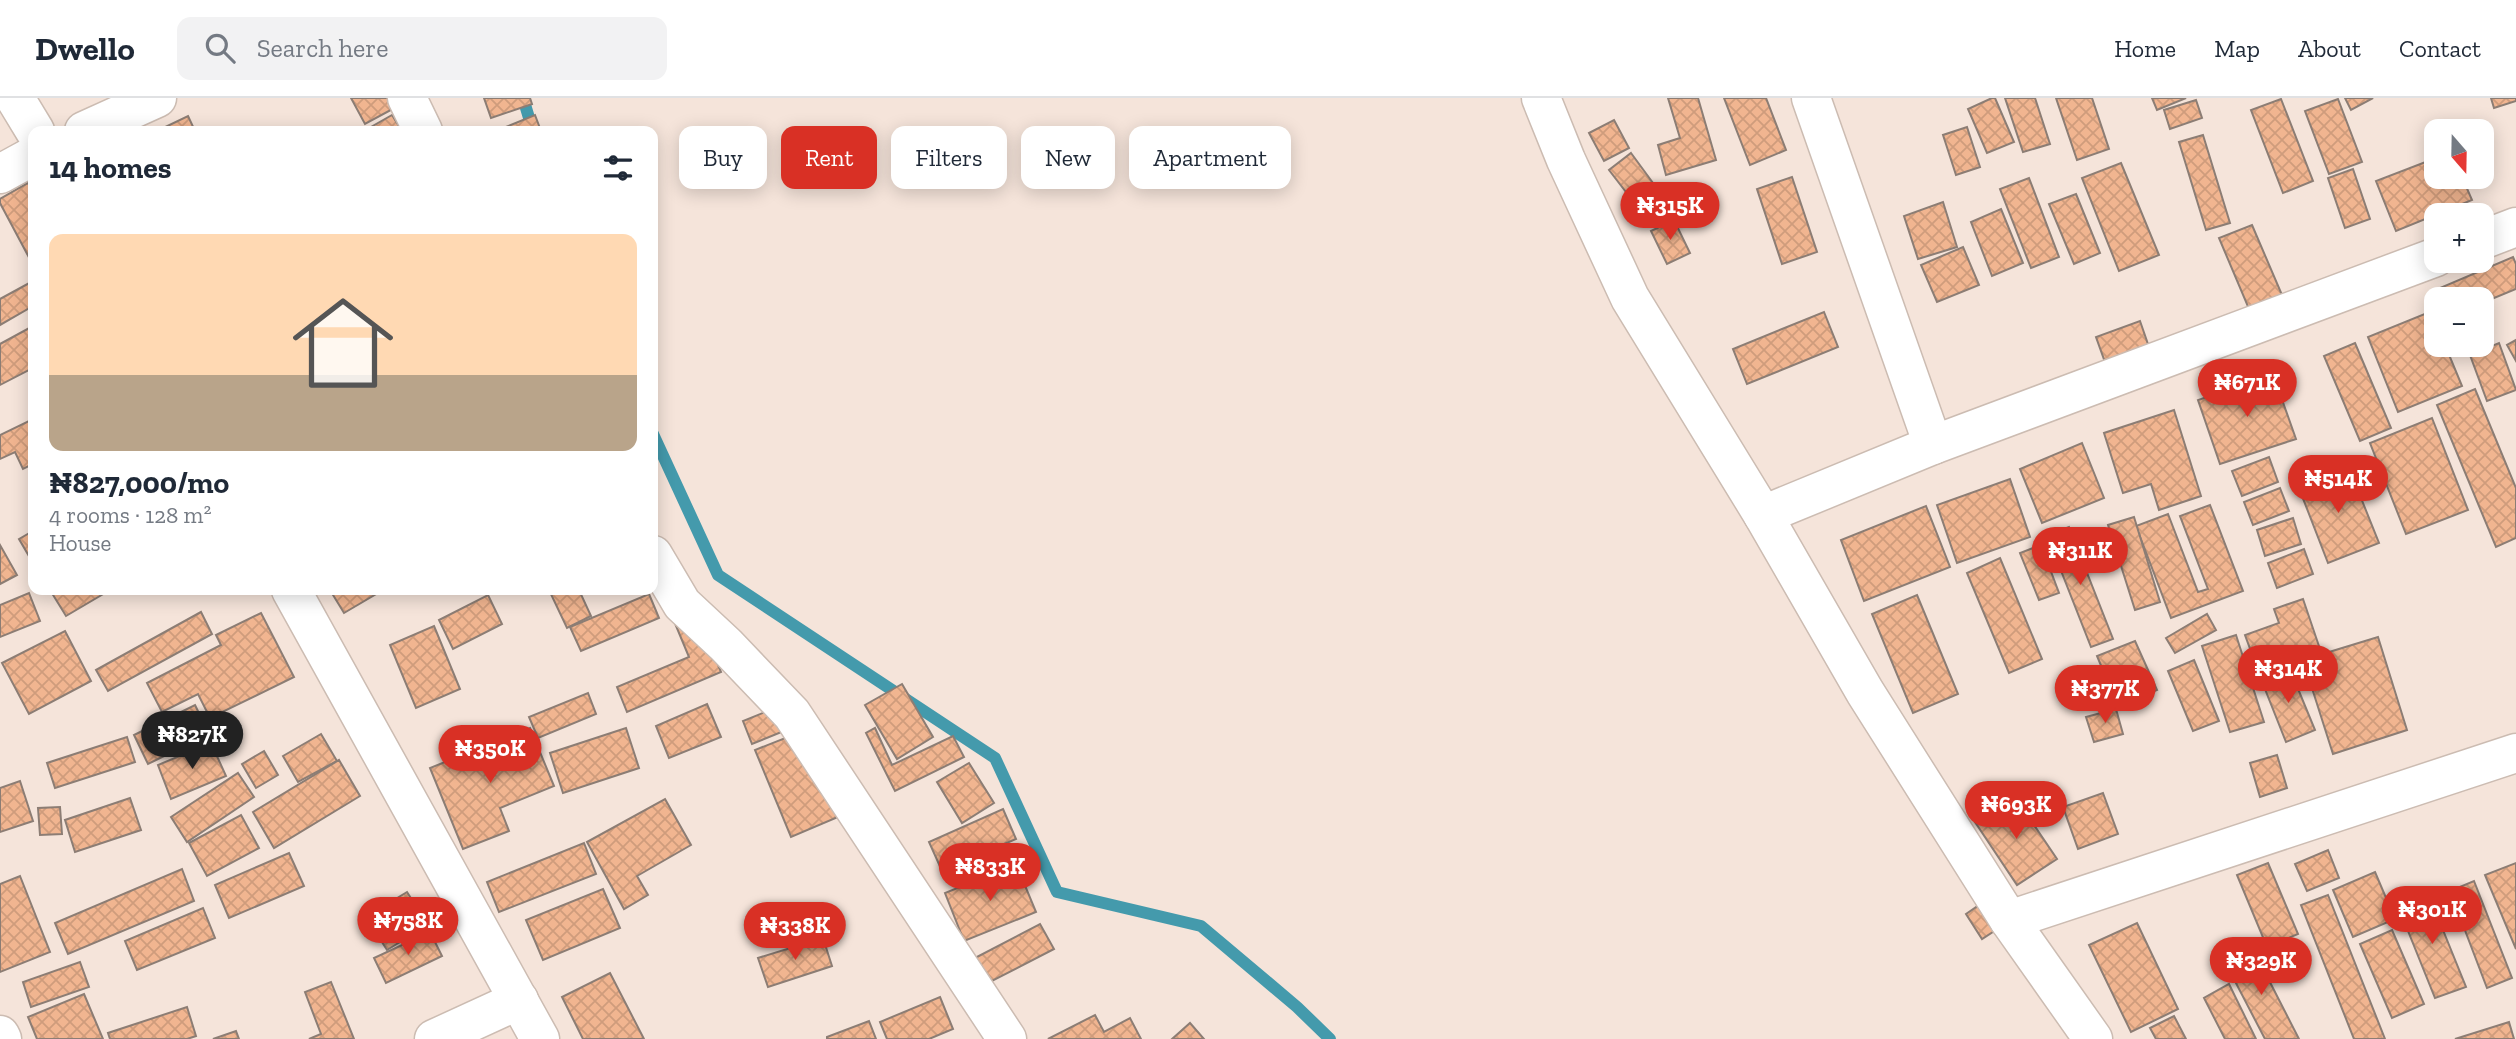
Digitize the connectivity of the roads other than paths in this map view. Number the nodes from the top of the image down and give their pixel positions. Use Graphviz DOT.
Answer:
graph roads {
  1 [pos="15,98"];
  2 [pos="156,98"];
  3 [pos="407,98"];
  4 [pos="1541,98"];
  5 [pos="1811,98"];
  6 [pos="32,126"];
  7 [pos="95,126"];
  8 [pos="421,126"];
  9 [pos="28,159"];
  10 [pos="0,174"];
  11 [pos="2516,228"];
  12 [pos="2494,236"];
  13 [pos="2424,261"];
  14 [pos="1933,445"];
  15 [pos="1763,515"];
  16 [pos="658,563"];
  17 [pos="294,595"];
  18 [pos="2516,753"];
  19 [pos="2009,920"];
  20 [pos="519,1000"];
  21 [pos="434,1039"];
  22 [pos="540,1039"];
  23 [pos="1007,1039"];
  24 [pos="2093,1039"];
  1 -- 6 [label="street"];
  2 -- 7 [label="street"];
  3 -- 8 [label="street"];
  4 -- 15 [label="street"];
  5 -- 14 [label="street"];
  9 -- 10 [label="street"];
  11 -- 12 [label="street"];
  13 -- 14 [label="street"];
  14 -- 15 [label="street"];
  15 -- 19 [label="street"];
  16 -- 23 [label="street"];
  17 -- 20 [label="street"];
  18 -- 19 [label="street"];
  19 -- 24 [label="street"];
  20 -- 21 [label="street"];
  20 -- 22 [label="street"];
}
